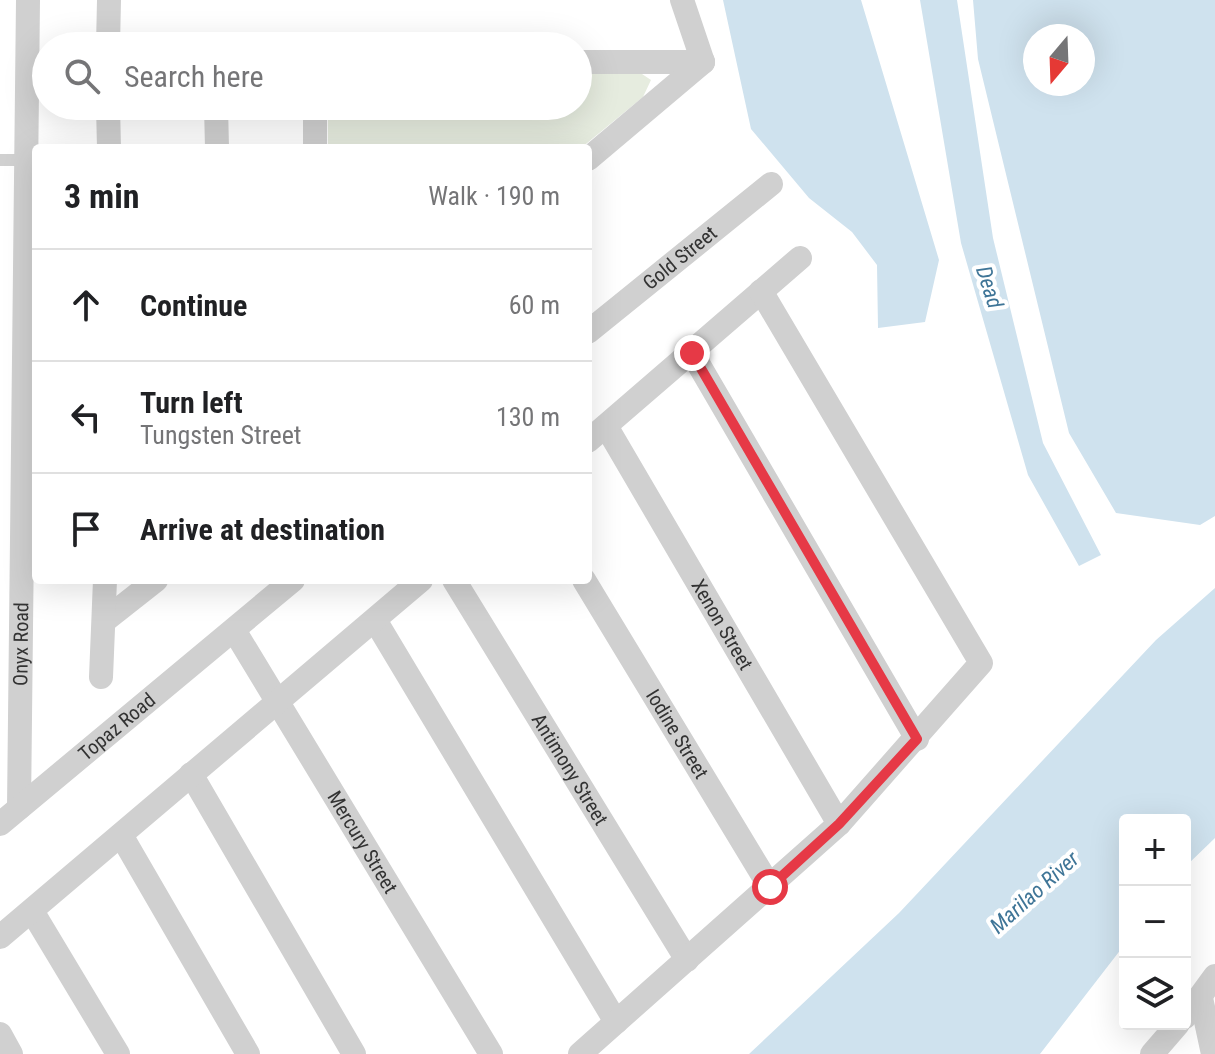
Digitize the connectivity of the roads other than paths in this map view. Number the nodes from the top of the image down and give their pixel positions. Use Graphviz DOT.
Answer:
graph roads {
  1 [pos="28,0"];
  2 [pos="109,0"];
  3 [pos="682,0"];
  4 [pos="108,32"];
  5 [pos="592,62"];
  6 [pos="703,62"];
  7 [pos="108,120"];
  8 [pos="216,120"];
  9 [pos="315,120"];
  10 [pos="109,144"];
  11 [pos="217,144"];
  12 [pos="315,144"];
  13 [pos="592,156"];
  14 [pos="0,160"];
  15 [pos="27,160"];
  16 [pos="771,184"];
  17 [pos="32,196"];
  18 [pos="800,258"];
  19 [pos="761,291"];
  20 [pos="592,329"];
  21 [pos="692,353"];
  22 [pos="597,434"];
  23 [pos="105,584"];
  24 [pos="151,584"];
  25 [pos="288,584"];
  26 [pos="416,584"];
  27 [pos="456,584"];
  28 [pos="586,584"];
  29 [pos="375,620"];
  30 [pos="104,621"];
  31 [pos="234,630"];
  32 [pos="101,677"];
  33 [pos="279,699"];
  34 [pos="917,739"];
  35 [pos="191,774"];
  36 [pos="19,808"];
  37 [pos="0,824"];
  38 [pos="839,824"];
  39 [pos="121,835"];
  40 [pos="770,887"];
  41 [pos="32,911"];
  42 [pos="0,937"];
  43 [pos="687,960"];
  44 [pos="1215,976"];
  45 [pos="1193,1007"];
  46 [pos="616,1022"];
  47 [pos="1173,1030"];
  48 [pos="0,1034"];
  49 [pos="11,1054"];
  50 [pos="118,1054"];
  51 [pos="248,1054"];
  52 [pos="354,1054"];
  53 [pos="491,1054"];
  54 [pos="580,1054"];
  55 [pos="1152,1054"];
  56 [pos="1213,1054"];
  1 -- 15 [label="street, Onyx Road"];
  2 -- 4 [label="street"];
  3 -- 6 [label="street"];
  5 -- 6 [label="street"];
  6 -- 13 [label="street"];
  7 -- 10 [label="street"];
  8 -- 11 [label="street"];
  9 -- 12 [label="street"];
  14 -- 15 [label="lane"];
  15 -- 17 [label="street, Onyx Road"];
  16 -- 20 [label="street, Gold Street"];
  17 -- 36 [label="street, Onyx Road"];
  18 -- 19 [label="street"];
  19 -- 21 [label="street"];
  19 -- 34 [label="street"];
  21 -- 22 [label="street"];
  21 -- 34 [label="street"];
  22 -- 38 [label="street, Xenon Street"];
  23 -- 30 [label="street"];
  24 -- 30 [label="street"];
  25 -- 31 [label="street"];
  26 -- 29 [label="street"];
  27 -- 43 [label="street, Antimony Street"];
  28 -- 40 [label="street, Iodine Street"];
  29 -- 33 [label="street"];
  29 -- 46 [label="street"];
  30 -- 32 [label="street"];
  31 -- 33 [label="street, Mercury Street"];
  31 -- 36 [label="street, Topaz Road"];
  33 -- 35 [label="street"];
  33 -- 53 [label="street, Mercury Street"];
  34 -- 38 [label="street"];
  35 -- 39 [label="street"];
  35 -- 52 [label="street"];
  36 -- 37 [label="street, Topaz Road"];
  38 -- 40 [label="street"];
  39 -- 41 [label="street"];
  39 -- 51 [label="street"];
  40 -- 43 [label="street"];
  41 -- 42 [label="street"];
  41 -- 50 [label="street"];
  43 -- 46 [label="street"];
  44 -- 45 [label="street"];
  45 -- 56 [label="street"];
  46 -- 54 [label="street"];
  47 -- 55 [label="street"];
  48 -- 49 [label="street"];
}
